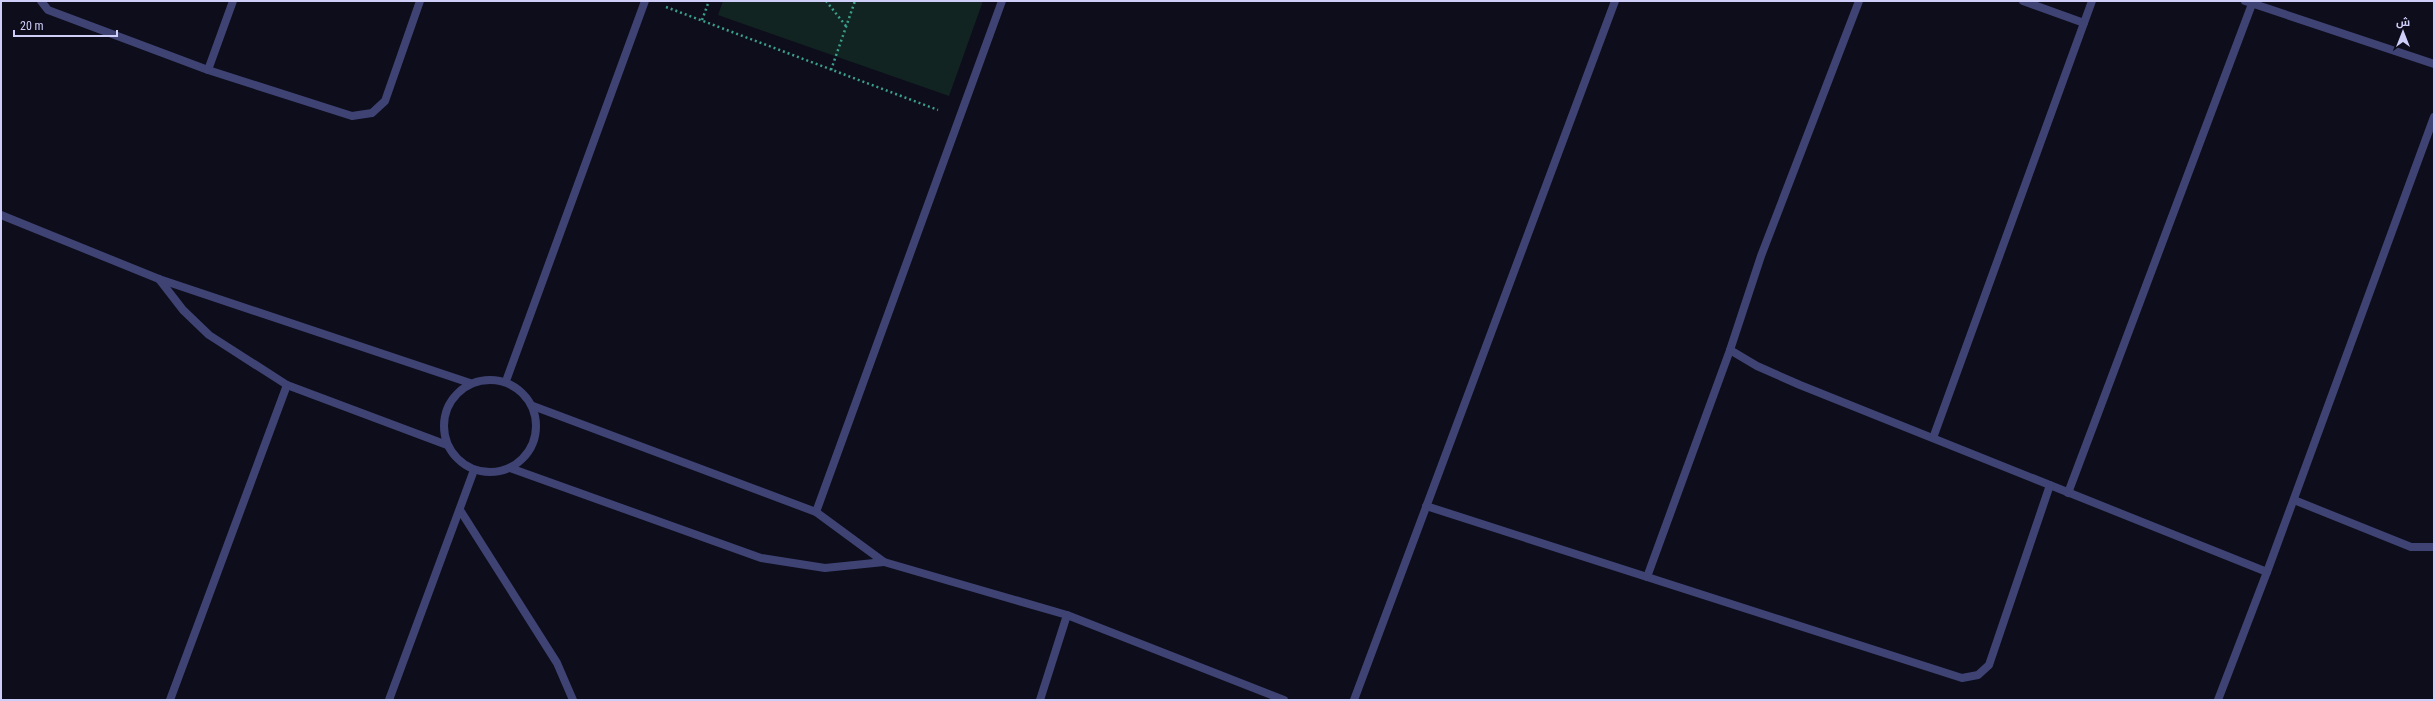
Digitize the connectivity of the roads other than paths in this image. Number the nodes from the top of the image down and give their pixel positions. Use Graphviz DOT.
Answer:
graph roads {
  1 [pos="41,1"];
  2 [pos="233,1"];
  3 [pos="420,1"];
  4 [pos="645,1"];
  5 [pos="1002,1"];
  6 [pos="1615,1"];
  7 [pos="1859,1"];
  8 [pos="2023,1"];
  9 [pos="2092,1"];
  10 [pos="2248,3"];
  11 [pos="2084,23"];
  12 [pos="2434,64"];
  13 [pos="208,70"];
  14 [pos="2434,117"];
  15 [pos="1,215"];
  16 [pos="159,279"];
  17 [pos="1730,350"];
  18 [pos="506,381"];
  19 [pos="470,383"];
  20 [pos="287,385"];
  21 [pos="533,406"];
  22 [pos="1932,438"];
  23 [pos="447,445"];
  24 [pos="510,468"];
  25 [pos="474,470"];
  26 [pos="2050,485"];
  27 [pos="2068,493"];
  28 [pos="2294,500"];
  29 [pos="1426,506"];
  30 [pos="460,510"];
  31 [pos="816,512"];
  32 [pos="2434,548"];
  33 [pos="884,562"];
  34 [pos="2268,572"];
  35 [pos="1647,577"];
  36 [pos="1067,615"];
  37 [pos="170,700"];
  38 [pos="390,700"];
  39 [pos="573,700"];
  40 [pos="1040,700"];
  41 [pos="1284,700"];
  42 [pos="1354,700"];
  43 [pos="2218,700"];
  1 -- 13 [label="street"];
  2 -- 13 [label="street"];
  3 -- 13 [label="street"];
  4 -- 18 [label="street"];
  5 -- 31 [label="street"];
  6 -- 29 [label="street"];
  7 -- 17 [label="street"];
  8 -- 11 [label="street"];
  9 -- 11 [label="street"];
  10 -- 12 [label="street"];
  10 -- 27 [label="street"];
  11 -- 22 [label="street"];
  14 -- 28 [label="street"];
  15 -- 16 [label="street"];
  16 -- 19 [label="street"];
  16 -- 20 [label="street"];
  17 -- 22 [label="street"];
  17 -- 35 [label="street"];
  18 -- 19 [label="street"];
  18 -- 21 [label="street"];
  19 -- 23 [label="street"];
  20 -- 23 [label="street"];
  20 -- 37 [label="street"];
  21 -- 24 [label="street"];
  21 -- 31 [label="street"];
  22 -- 26 [label="street"];
  23 -- 25 [label="street"];
  24 -- 25 [label="street"];
  24 -- 33 [label="street"];
  25 -- 30 [label="street"];
  26 -- 27 [label="street"];
  26 -- 35 [label="street"];
  27 -- 34 [label="street"];
  28 -- 32 [label="street"];
  28 -- 34 [label="street"];
  29 -- 35 [label="street"];
  29 -- 42 [label="street"];
  30 -- 38 [label="street"];
  30 -- 39 [label="street"];
  31 -- 33 [label="street"];
  33 -- 36 [label="street"];
  34 -- 43 [label="street"];
  36 -- 40 [label="street"];
  36 -- 41 [label="street"];
}
